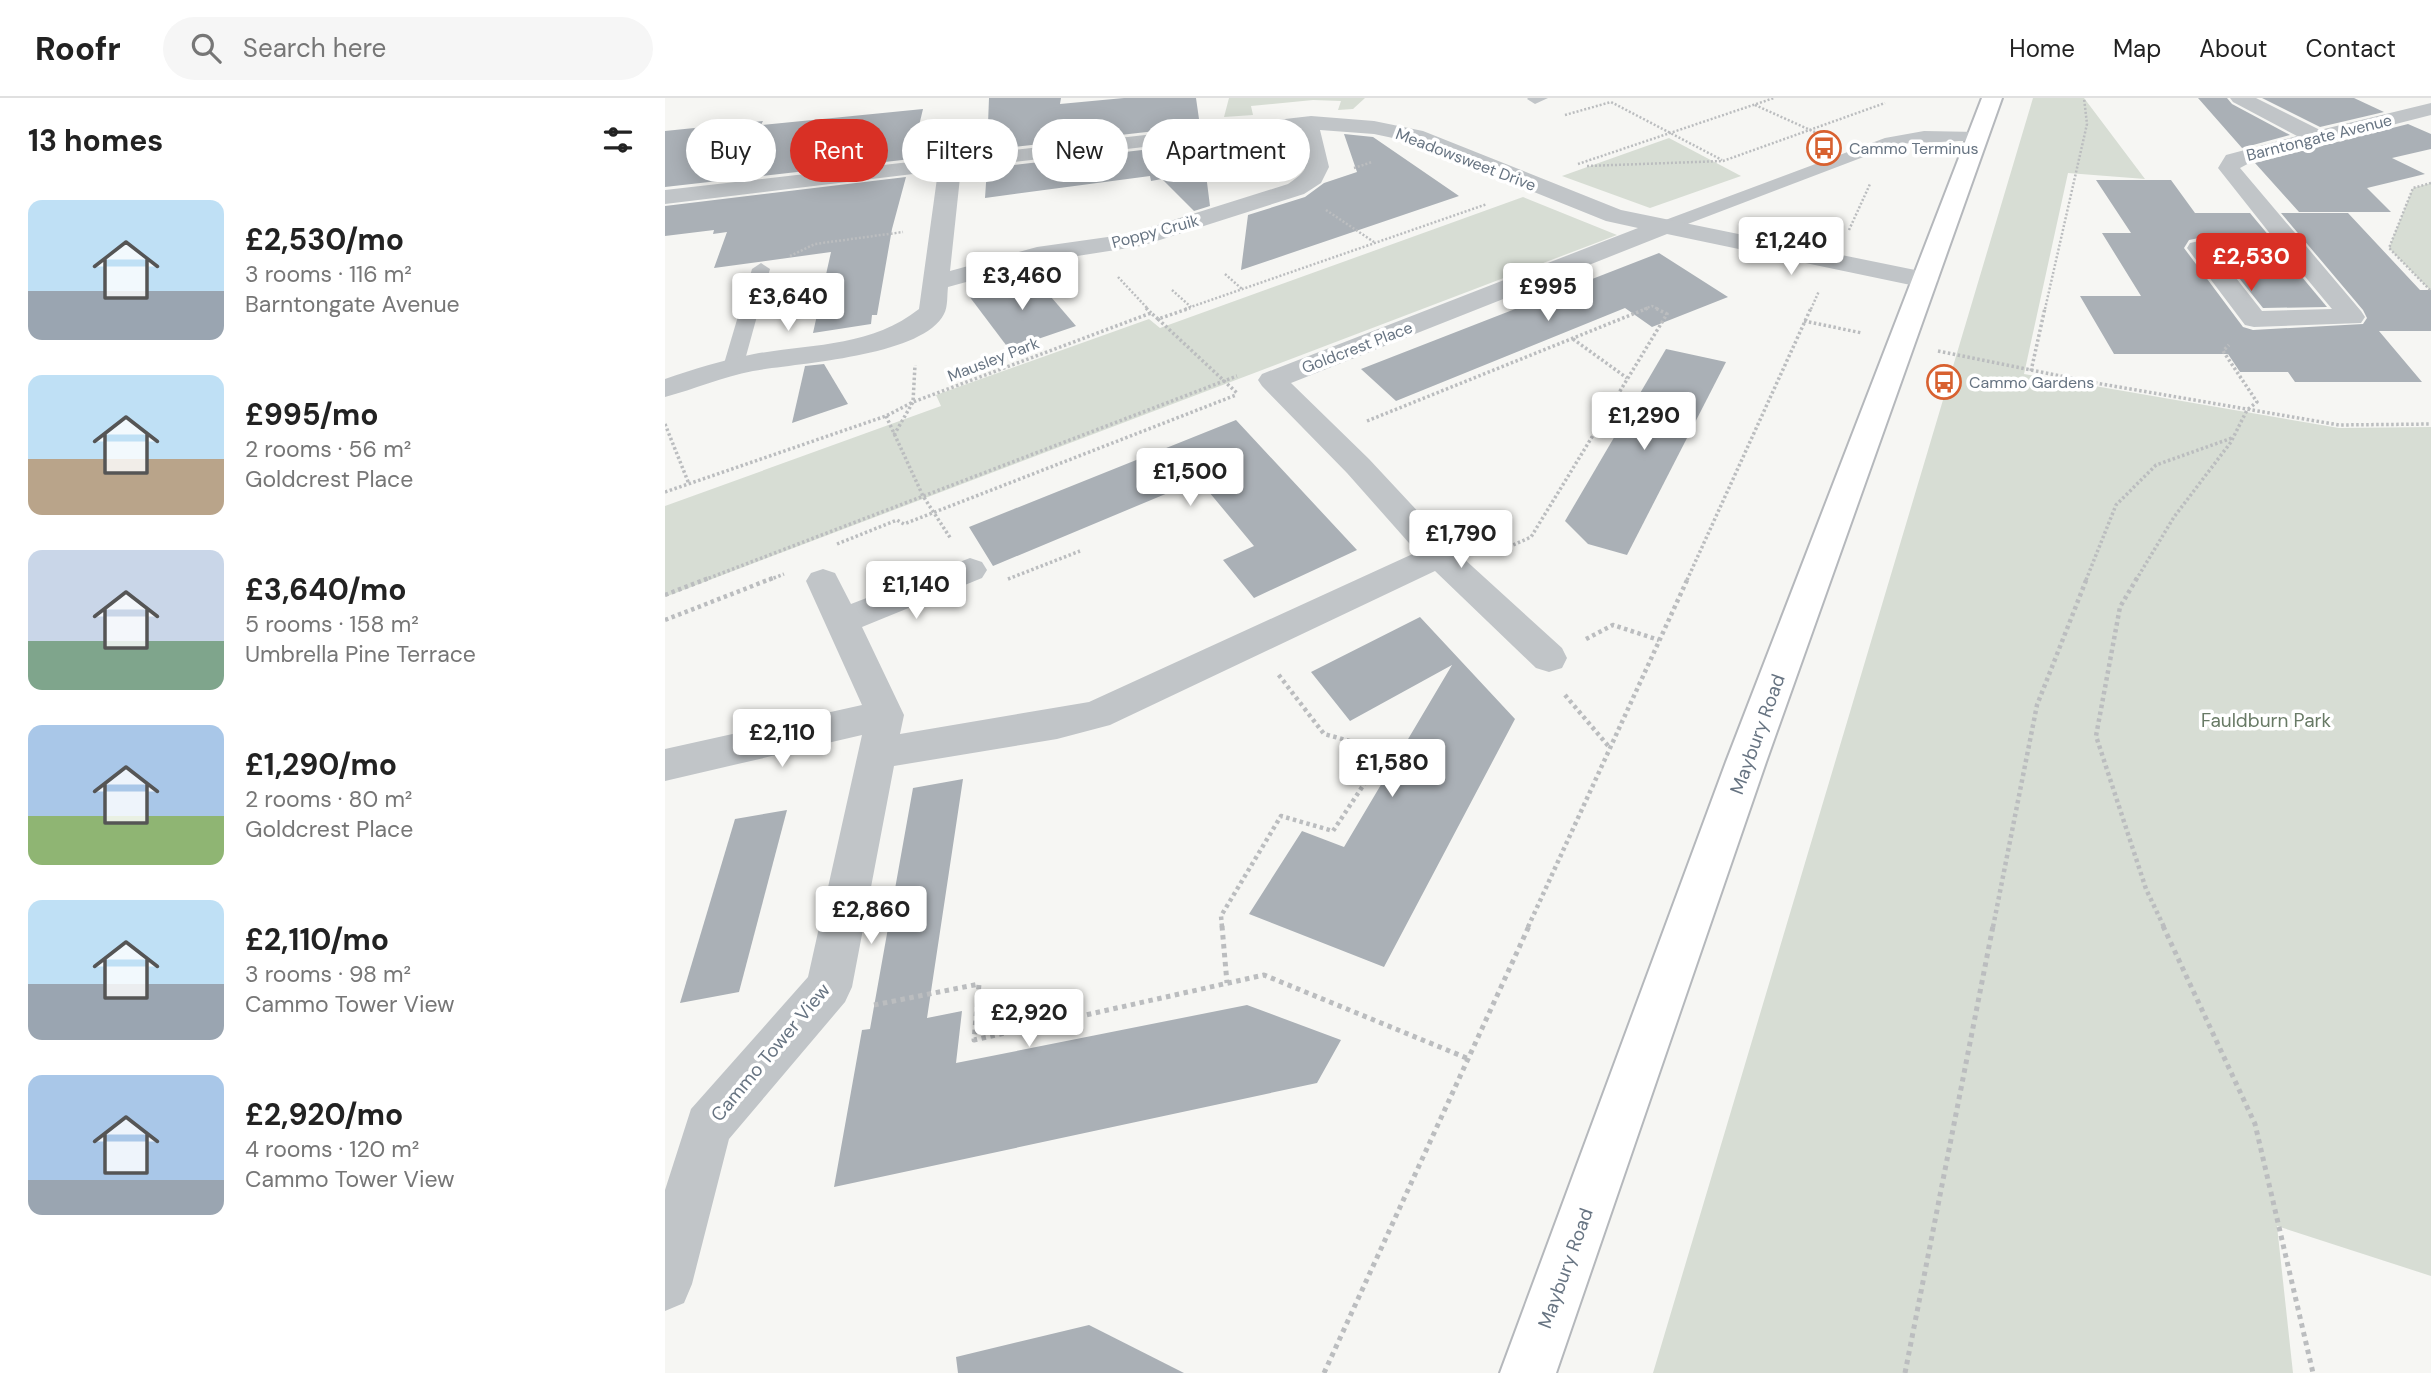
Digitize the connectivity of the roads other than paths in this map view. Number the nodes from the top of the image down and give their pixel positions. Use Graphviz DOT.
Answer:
graph roads {
  1 [pos="1541,98"];
  2 [pos="1992,98"];
  3 [pos="2241,98"];
  4 [pos="1535,99"];
  5 [pos="1372,107"];
  6 [pos="2431,109"];
  7 [pos="1311,122"];
  8 [pos="1355,124"];
  9 [pos="1978,137"];
  10 [pos="2316,137"];
  11 [pos="1018,156"];
  12 [pos="902,170"];
  13 [pos="948,182"];
  14 [pos="665,197"];
  15 [pos="1666,226"];
  16 [pos="2292,247"];
  17 [pos="761,270"];
  18 [pos="1925,280"];
  19 [pos="935,283"];
  20 [pos="733,366"];
  21 [pos="665,388"];
  22 [pos="1448,562"];
  23 [pos="813,567"];
  24 [pos="970,570"];
  25 [pos="842,621"];
  26 [pos="1549,658"];
  27 [pos="881,734"];
  28 [pos="665,765"];
  29 [pos="665,1284"];
  30 [pos="1528,1373"];
  1 -- 4 [label="lane"];
  2 -- 9 [label="main road, Maybury Road"];
  3 -- 10 [label="street"];
  5 -- 8 [label="street"];
  6 -- 10 [label="street, Barntongate Avenue"];
  7 -- 8 [label="street, Meadowsweet Drive"];
  7 -- 11 [label="street, Meadowsweet Drive"];
  7 -- 19 [label="street, Poppy Cruik"];
  8 -- 15 [label="street, Meadowsweet Drive"];
  9 -- 15 [label="lane"];
  9 -- 18 [label="main road, Maybury Road"];
  10 -- 16 [label="street, Barntongate Avenue"];
  12 -- 14 [label="street, Meadowsweet Drive"];
  13 -- 19 [label="street"];
  15 -- 18 [label="street, Meadowsweet Drive"];
  15 -- 22 [label="street, Goldcrest Place"];
  16 -- 16 [label="street, Barntongate Avenue"];
  17 -- 20 [label="lane"];
  18 -- 30 [label="main road, Maybury Road"];
  19 -- 20 [label="street"];
  20 -- 21 [label="street"];
  22 -- 26 [label="street, Goldcrest Place"];
  22 -- 27 [label="street"];
  23 -- 25 [label="street"];
  24 -- 25 [label="street"];
  25 -- 27 [label="street"];
  27 -- 28 [label="street"];
  27 -- 29 [label="street, Cammo Tower View"];
}
